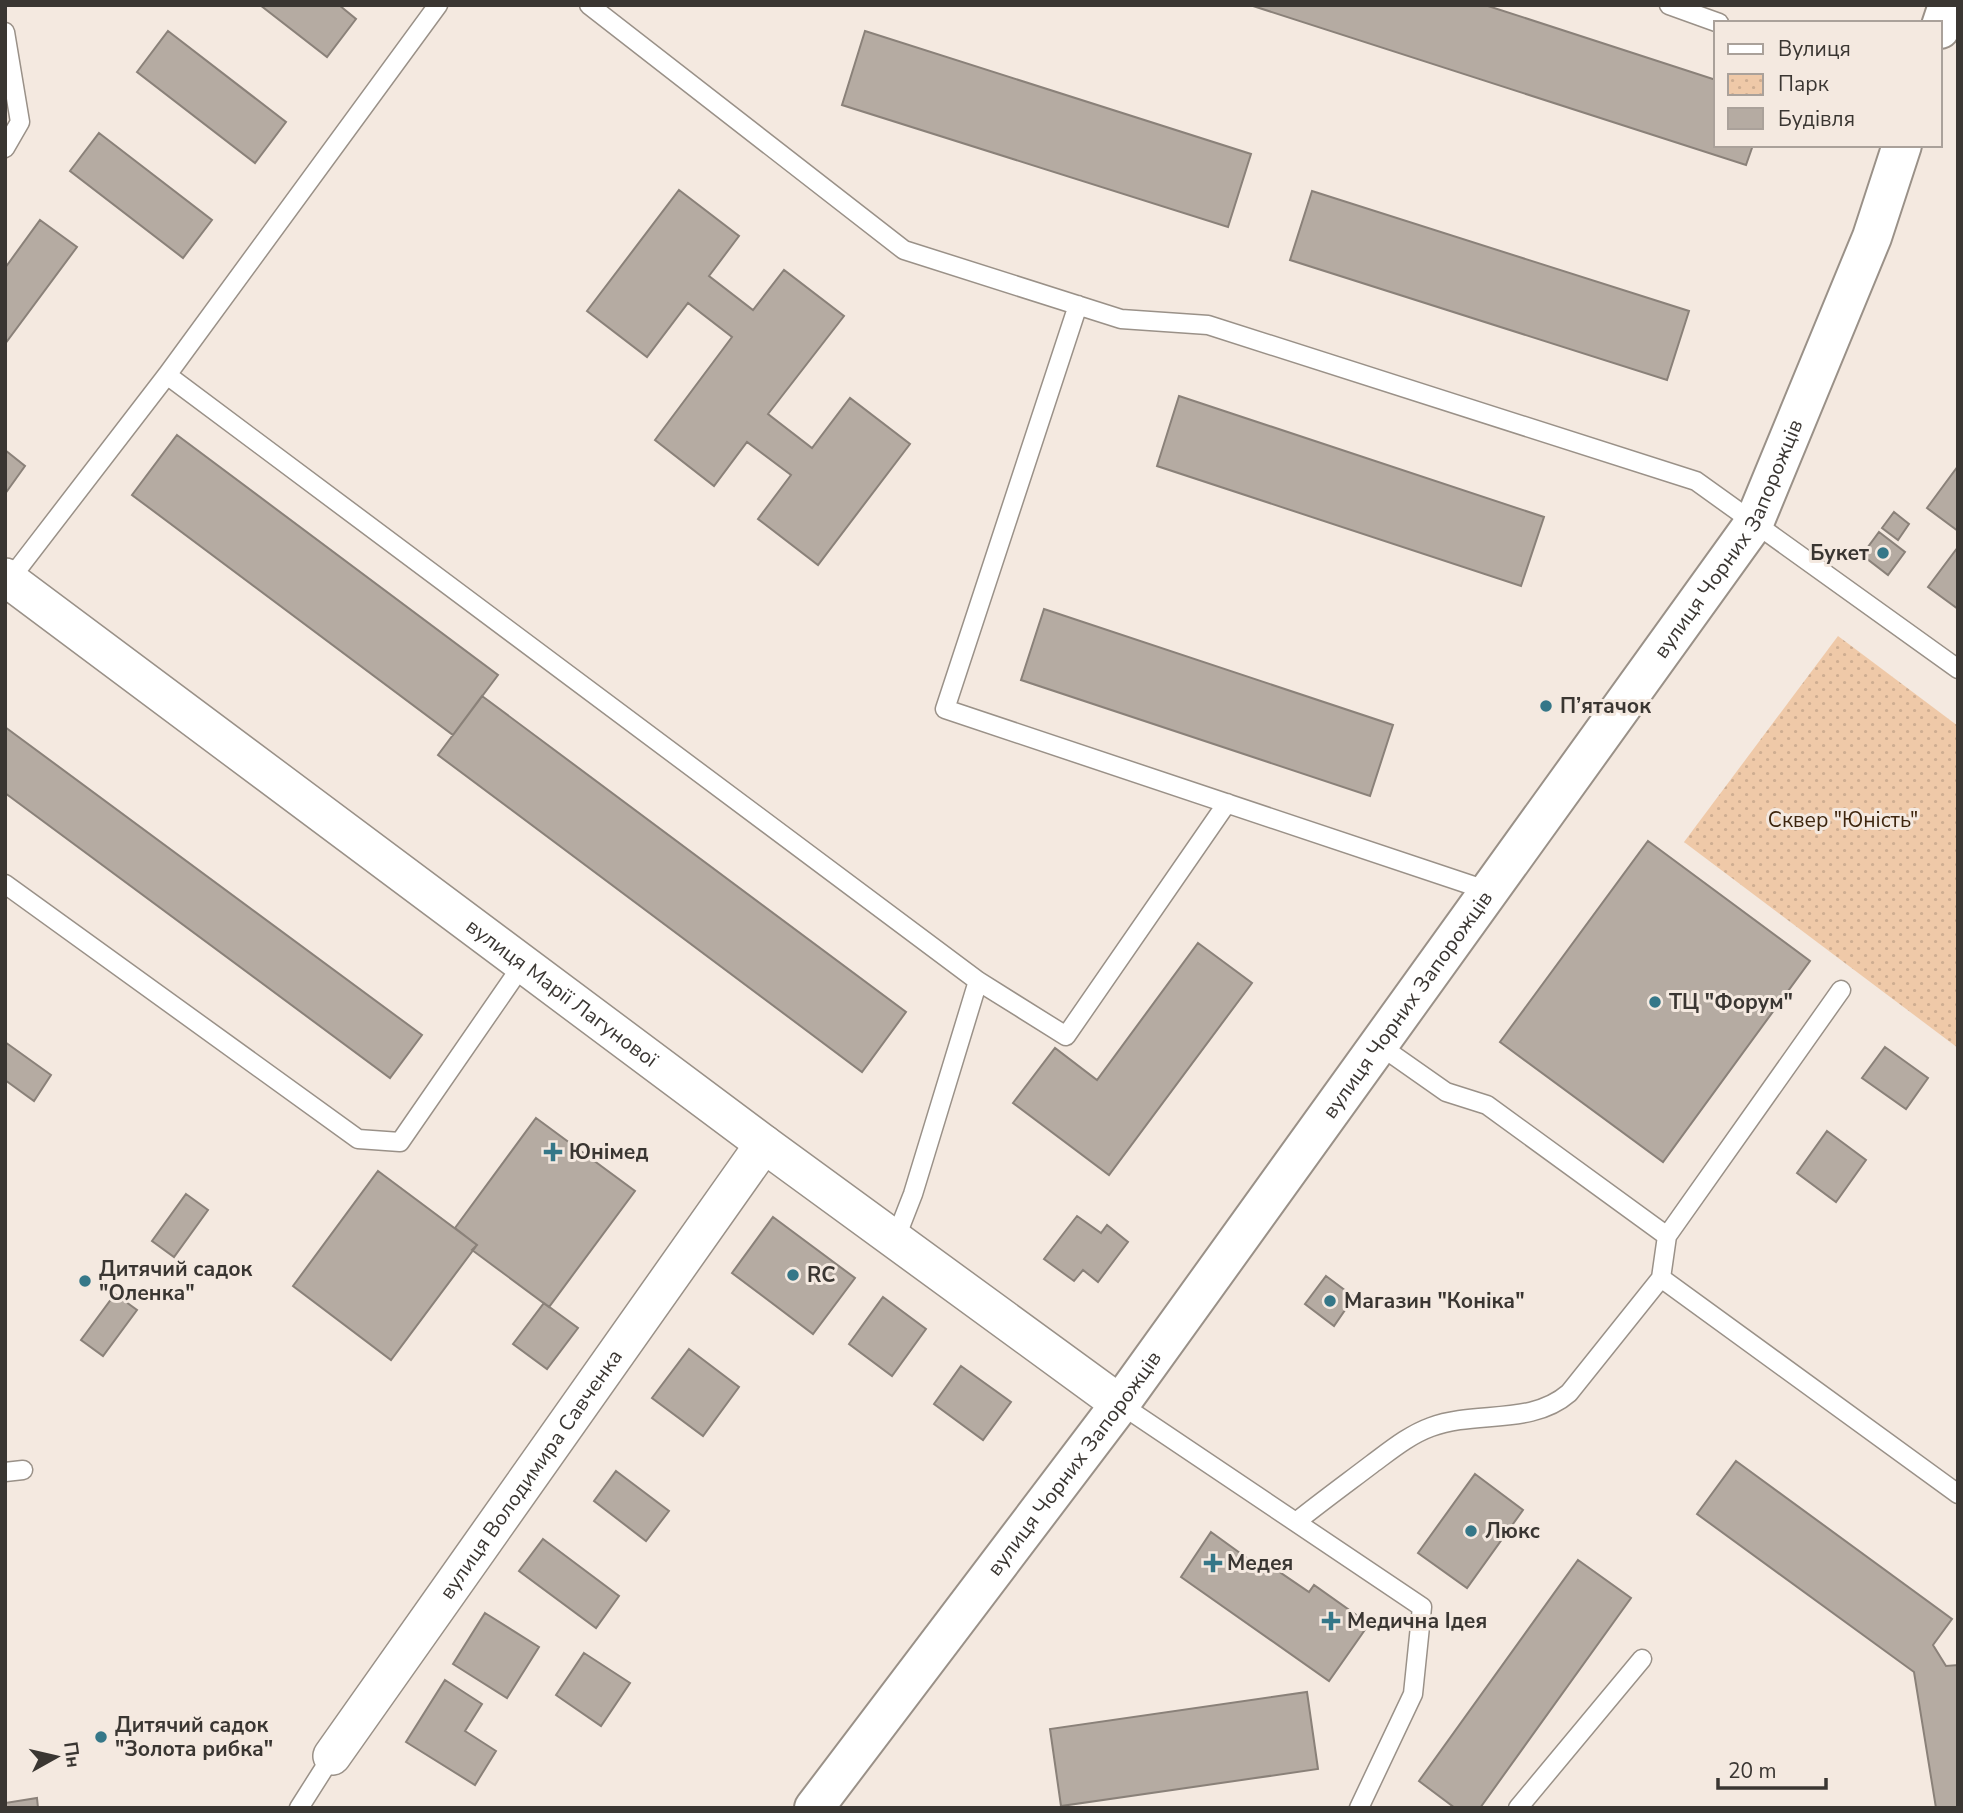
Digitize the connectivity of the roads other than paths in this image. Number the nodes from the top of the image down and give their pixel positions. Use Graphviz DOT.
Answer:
graph roads {
  1 [pos="438,5"];
  2 [pos="589,5"];
  3 [pos="1669,5"];
  4 [pos="1948,5"];
  5 [pos="1714,21"];
  6 [pos="1942,23"];
  7 [pos="5,35"];
  8 [pos="1901,147"];
  9 [pos="5,148"];
  10 [pos="1078,305"];
  11 [pos="167,375"];
  12 [pos="1754,523"];
  13 [pos="7,580"];
  14 [pos="1958,669"];
  15 [pos="1227,803"];
  16 [pos="5,884"];
  17 [pos="1489,891"];
  18 [pos="523,964"];
  19 [pos="978,981"];
  20 [pos="1841,990"];
  21 [pos="1379,1045"];
  22 [pos="764,1144"];
  23 [pos="1667,1236"];
  24 [pos="895,1240"];
  25 [pos="1661,1279"];
  26 [pos="1120,1404"];
  27 [pos="1958,1494"];
  28 [pos="1296,1522"];
  29 [pos="1642,1659"];
  30 [pos="332,1756"];
  31 [pos="299,1808"];
  32 [pos="814,1808"];
  33 [pos="1359,1808"];
  34 [pos="1518,1808"];
  1 -- 11 [label="lane"];
  2 -- 10 [label="lane"];
  3 -- 5 [label="lane"];
  4 -- 6 [label="street"];
  7 -- 9 [label="lane"];
  8 -- 12 [label="street, вулиця Чорних Запорожців"];
  10 -- 12 [label="lane"];
  10 -- 15 [label="lane"];
  11 -- 13 [label="lane"];
  11 -- 19 [label="lane"];
  12 -- 14 [label="lane"];
  12 -- 17 [label="street, вулиця Чорних Запорожців"];
  13 -- 18 [label="street, вулиця Марії Лагунової"];
  15 -- 17 [label="lane"];
  15 -- 19 [label="lane"];
  16 -- 18 [label="lane"];
  17 -- 21 [label="street, вулиця Чорних Запорожців"];
  18 -- 22 [label="street, вулиця Марії Лагунової"];
  19 -- 24 [label="lane"];
  20 -- 23 [label="lane"];
  21 -- 23 [label="lane"];
  21 -- 26 [label="street, вулиця Чорних Запорожців"];
  22 -- 24 [label="street, вулиця Марії Лагунової"];
  22 -- 30 [label="street, вулиця Володимира Савченка"];
  23 -- 25 [label="lane"];
  24 -- 26 [label="street, вулиця Марії Лагунової"];
  25 -- 27 [label="lane"];
  25 -- 28 [label="lane"];
  26 -- 28 [label="lane"];
  26 -- 32 [label="street, вулиця Чорних Запорожців"];
  28 -- 33 [label="lane"];
  29 -- 34 [label="lane"];
  30 -- 31 [label="lane, вулиця Володимира Савченка"];
}
